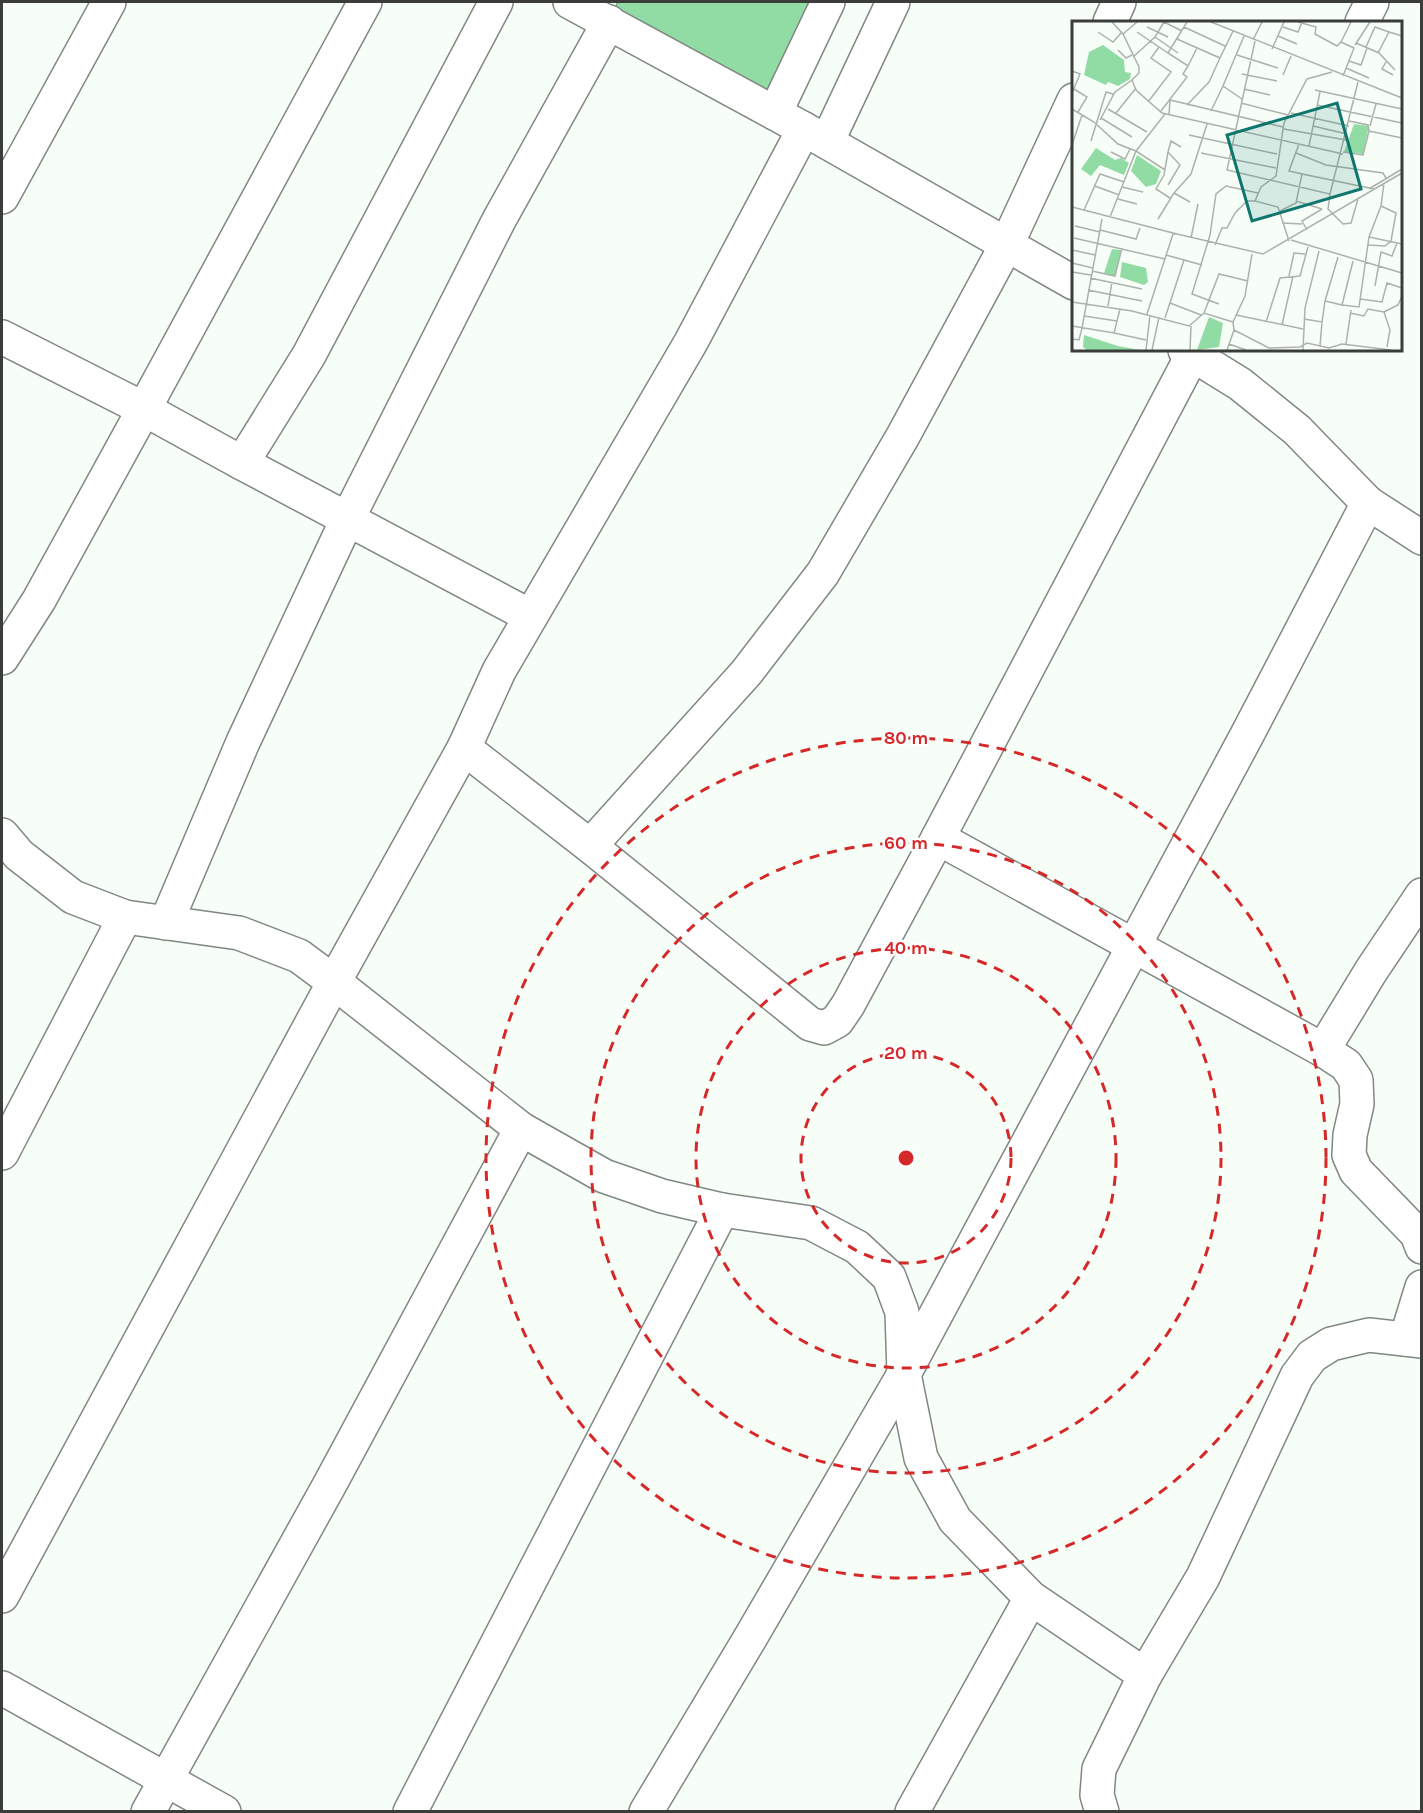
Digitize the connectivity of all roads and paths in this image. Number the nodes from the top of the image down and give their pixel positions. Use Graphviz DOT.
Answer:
graph roads {
  1 [pos="109,2"];
  2 [pos="365,2"];
  3 [pos="496,2"];
  4 [pos="570,2"];
  5 [pos="828,2"];
  6 [pos="893,2"];
  7 [pos="1119,2"];
  8 [pos="1372,2"];
  9 [pos="1110,21"];
  10 [pos="1362,21"];
  11 [pos="609,22"];
  12 [pos="1072,104"];
  13 [pos="775,113"];
  14 [pos="815,136"];
  15 [pos="2,197"];
  16 [pos="1007,244"];
  17 [pos="1072,282"];
  18 [pos="2,337"];
  19 [pos="1191,351"];
  20 [pos="144,409"];
  21 [pos="242,463"];
  22 [pos="1368,503"];
  23 [pos="347,520"];
  24 [pos="1422,538"];
  25 [pos="530,616"];
  26 [pos="2,658"];
  27 [pos="464,748"];
  28 [pos="2,835"];
  29 [pos="939,838"];
  30 [pos="590,846"];
  31 [pos="1422,895"];
  32 [pos="126,917"];
  33 [pos="166,923"];
  34 [pos="1133,947"];
  35 [pos="334,982"];
  36 [pos="1323,1050"];
  37 [pos="521,1129"];
  38 [pos="2,1153"];
  39 [pos="722,1210"];
  40 [pos="1422,1247"];
  41 [pos="1422,1287"];
  42 [pos="1414,1340"];
  43 [pos="904,1374"];
  44 [pos="2,1596"];
  45 [pos="1031,1598"];
  46 [pos="1145,1675"];
  47 [pos="2,1688"];
  48 [pos="166,1780"];
  49 [pos="148,1812"];
  50 [pos="224,1812"];
  51 [pos="410,1812"];
  52 [pos="646,1812"];
  53 [pos="912,1812"];
  54 [pos="1102,1812"];
  1 -- 15 [label="street"];
  2 -- 20 [label="street"];
  3 -- 21 [label="street"];
  4 -- 11 [label="street"];
  5 -- 13 [label="street"];
  6 -- 14 [label="street"];
  7 -- 9 [label="street"];
  8 -- 10 [label="street"];
  11 -- 13 [label="street"];
  11 -- 23 [label="street"];
  12 -- 16 [label="street"];
  13 -- 14 [label="street"];
  14 -- 16 [label="street"];
  14 -- 25 [label="street"];
  16 -- 17 [label="street"];
  16 -- 30 [label="street"];
  18 -- 20 [label="street"];
  19 -- 22 [label="street"];
  19 -- 29 [label="street"];
  20 -- 21 [label="street"];
  20 -- 26 [label="street"];
  21 -- 23 [label="street"];
  22 -- 24 [label="street"];
  22 -- 34 [label="street"];
  23 -- 25 [label="street"];
  23 -- 33 [label="street"];
  25 -- 27 [label="street"];
  27 -- 30 [label="street"];
  27 -- 35 [label="street"];
  28 -- 32 [label="street"];
  29 -- 30 [label="street"];
  29 -- 34 [label="street"];
  31 -- 36 [label="street"];
  32 -- 33 [label="street"];
  32 -- 38 [label="street"];
  33 -- 35 [label="street"];
  34 -- 36 [label="street"];
  34 -- 43 [label="street"];
  35 -- 37 [label="street"];
  35 -- 44 [label="street"];
  36 -- 40 [label="street"];
  37 -- 39 [label="street"];
  37 -- 48 [label="street"];
  39 -- 43 [label="street"];
  39 -- 51 [label="street"];
  41 -- 42 [label="street"];
  42 -- 46 [label="street"];
  43 -- 45 [label="street"];
  43 -- 52 [label="street"];
  45 -- 46 [label="street"];
  45 -- 53 [label="street"];
  46 -- 54 [label="street"];
  47 -- 48 [label="street"];
  48 -- 49 [label="street"];
  48 -- 50 [label="street"];
}
